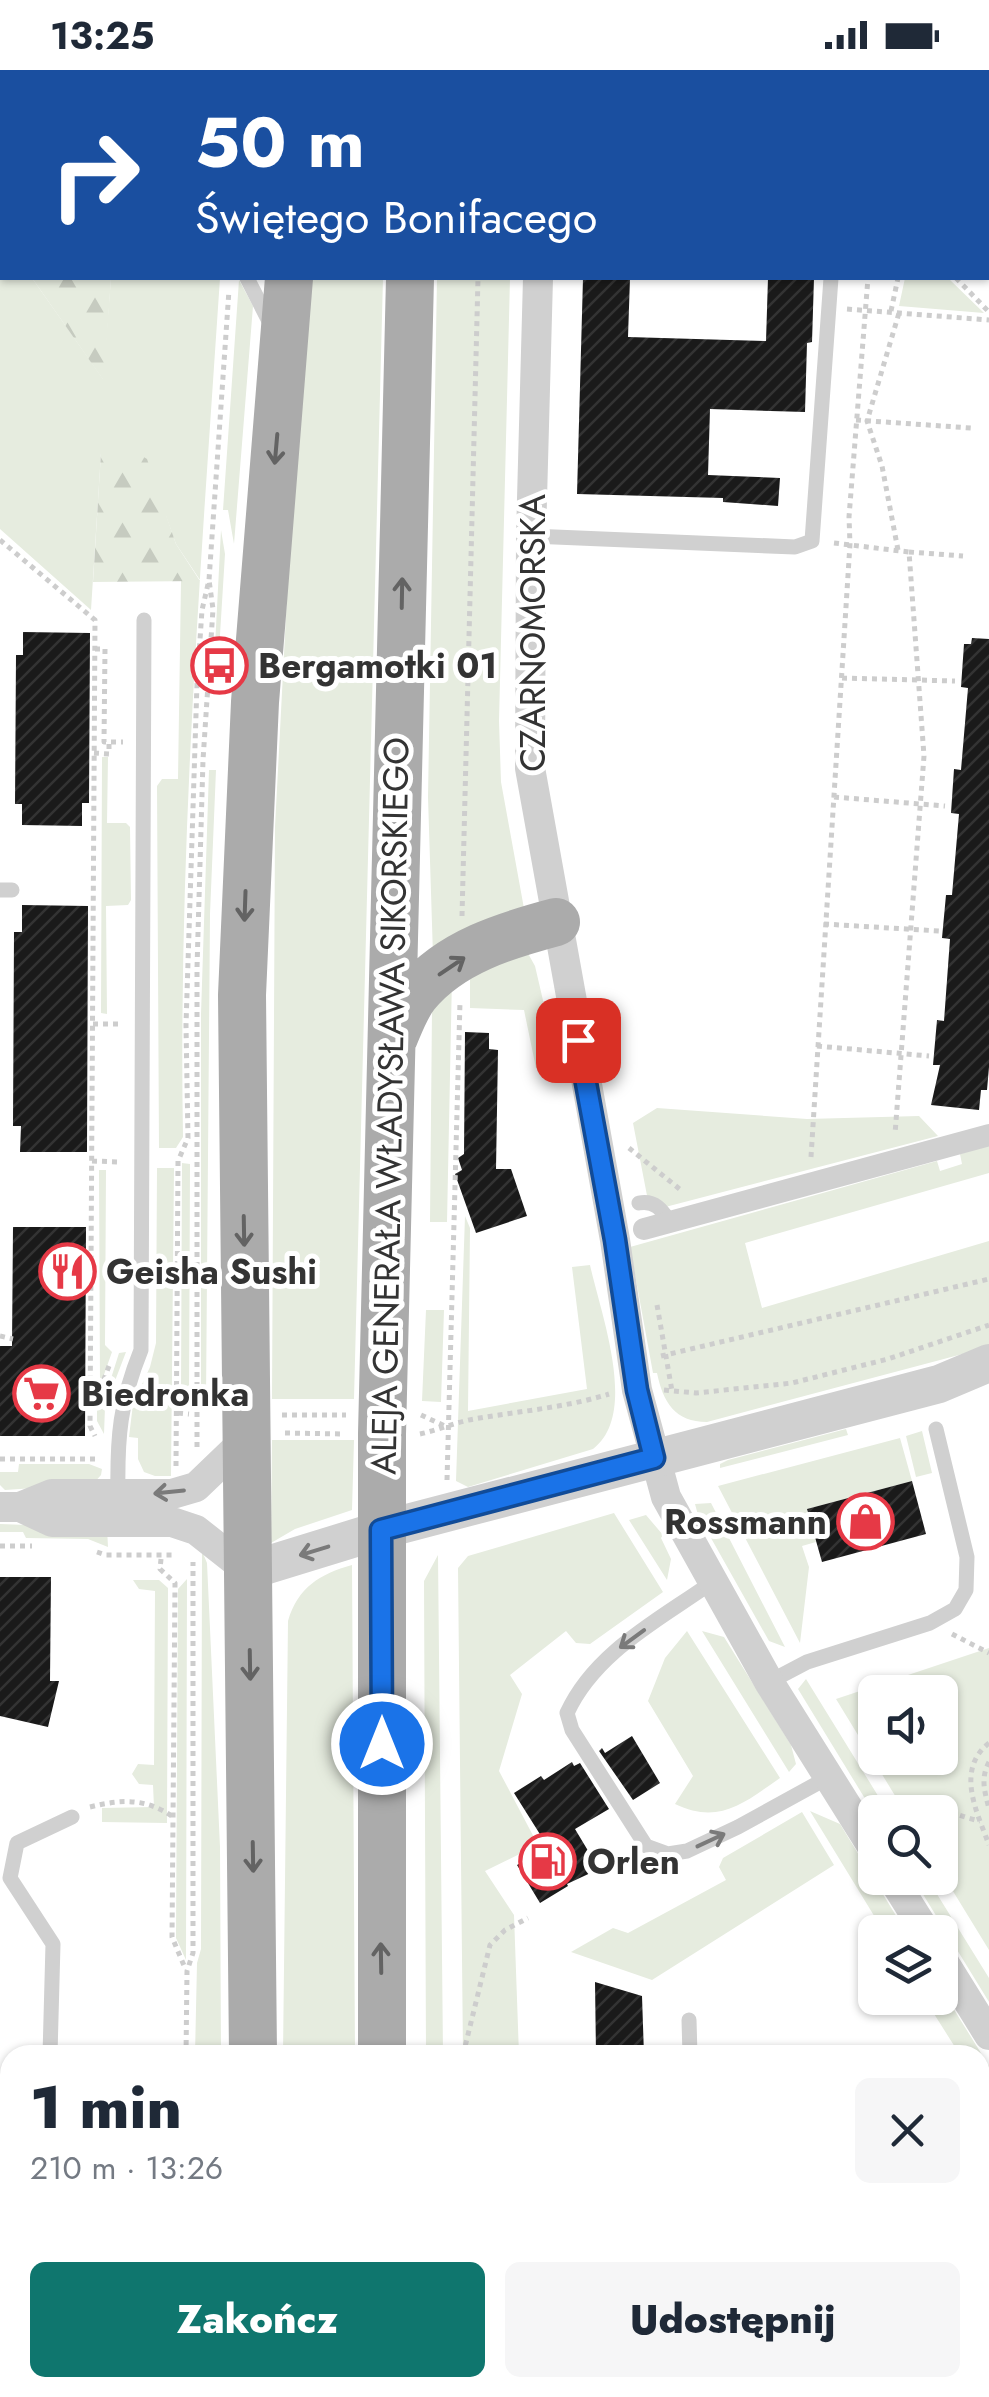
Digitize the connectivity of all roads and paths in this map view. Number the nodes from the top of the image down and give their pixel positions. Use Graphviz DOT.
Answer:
graph roads {
  1 [pos="230,280"];
  2 [pos="248,280"];
  3 [pos="289,280"];
  4 [pos="410,280"];
  5 [pos="478,280"];
  6 [pos="538,280"];
  7 [pos="831,280"];
  8 [pos="868,280"];
  9 [pos="898,280"];
  10 [pos="958,280"];
  11 [pos="830,308"];
  12 [pos="865,310"];
  13 [pos="891,311"];
  14 [pos="899,312"];
  15 [pos="989,312"];
  16 [pos="989,320"];
  17 [pos="284,352"];
  18 [pos="856,420"];
  19 [pos="867,422"];
  20 [pos="971,428"];
  21 [pos="531,536"];
  22 [pos="0,540"];
  23 [pos="812,541"];
  24 [pos="850,544"];
  25 [pos="898,550"];
  26 [pos="909,552"];
  27 [pos="963,556"];
  28 [pos="209,580"];
  29 [pos="144,620"];
  30 [pos="94,649"];
  31 [pos="842,678"];
  32 [pos="919,678"];
  33 [pos="954,681"];
  34 [pos="110,742"];
  35 [pos="143,743"];
  36 [pos="94,753"];
  37 [pos="834,797"];
  38 [pos="920,804"];
  39 [pos="946,806"];
  40 [pos="556,922"];
  41 [pos="824,924"];
  42 [pos="910,930"];
  43 [pos="939,932"];
  44 [pos="462,959"];
  45 [pos="93,1024"];
  46 [pos="106,1024"];
  47 [pos="392,1040"];
  48 [pos="817,1046"];
  49 [pos="901,1054"];
  50 [pos="929,1056"];
  51 [pos="989,1136"];
  52 [pos="629,1148"];
  53 [pos="92,1162"];
  54 [pos="106,1162"];
  55 [pos="893,1162"];
  56 [pos="810,1184"];
  57 [pos="639,1203"];
  58 [pos="708,1212"];
  59 [pos="670,1222"];
  60 [pos="630,1235"];
  61 [pos="989,1279"];
  62 [pos="989,1326"];
  63 [pos="0,1336"];
  64 [pos="12,1339"];
  65 [pos="650,1358"];
  66 [pos="989,1363"];
  67 [pos="989,1378"];
  68 [pos="939,1384"];
  69 [pos="661,1390"];
  70 [pos="617,1391"];
  71 [pos="178,1414"];
  72 [pos="189,1414"];
  73 [pos="421,1415"];
  74 [pos="356,1416"];
  75 [pos="450,1428"];
  76 [pos="936,1429"];
  77 [pos="248,1430"];
  78 [pos="197,1433"];
  79 [pos="356,1434"];
  80 [pos="418,1434"];
  81 [pos="654,1458"];
  82 [pos="0,1459"];
  83 [pos="96,1459"];
  84 [pos="86,1460"];
  85 [pos="196,1460"];
  86 [pos="176,1476"];
  87 [pos="446,1483"];
  88 [pos="118,1493"];
  89 [pos="10,1507"];
  90 [pos="381,1530"];
  91 [pos="106,1555"];
  92 [pos="177,1555"];
  93 [pos="193,1556"];
  94 [pos="161,1559"];
  95 [pos="248,1572"];
  96 [pos="712,1583"];
  97 [pos="769,1682"];
  98 [pos="989,1743"];
  99 [pos="989,1762"];
  100 [pos="829,1777"];
  101 [pos="989,1809"];
  102 [pos="79,1812"];
  103 [pos="958,1814"];
  104 [pos="173,1817"];
  105 [pos="980,1821"];
  106 [pos="858,1823"];
  107 [pos="989,1845"];
  108 [pos="528,1918"];
  109 [pos="187,1970"];
  110 [pos="958,1985"];
  111 [pos="689,2020"];
  112 [pos="989,2035"];
  113 [pos="50,2045"];
  114 [pos="186,2045"];
  115 [pos="253,2045"];
  116 [pos="382,2045"];
  117 [pos="465,2045"];
  118 [pos="690,2045"];
  1 -- 28 [label="path"];
  2 -- 17 [label="lane"];
  3 -- 17 [label="main road"];
  47 -- 4 [label="main road, ALEJA GENERAŁA WŁADYSŁAWA SIKORSKIEGO, one-way"];
  5 -- 44 [label="path"];
  6 -- 21 [label="street, CZARNOMORSKA"];
  7 -- 11 [label="lane"];
  8 -- 12 [label="path"];
  9 -- 13 [label="path"];
  10 -- 15 [label="path"];
  11 -- 12 [label="path"];
  11 -- 23 [label="lane"];
  12 -- 13 [label="path"];
  12 -- 18 [label="path"];
  13 -- 14 [label="path"];
  14 -- 16 [label="path"];
  14 -- 19 [label="path"];
  17 -- 77 [label="main road, one-way"];
  18 -- 19 [label="path"];
  18 -- 24 [label="path"];
  19 -- 20 [label="path"];
  19 -- 25 [label="path"];
  21 -- 23 [label="lane"];
  21 -- 40 [label="street, CZARNOMORSKA"];
  22 -- 30 [label="path"];
  23 -- 24 [label="path"];
  24 -- 25 [label="path"];
  24 -- 31 [label="path"];
  25 -- 26 [label="path"];
  26 -- 27 [label="path"];
  26 -- 32 [label="path"];
  28 -- 71 [label="path"];
  28 -- 78 [label="path"];
  29 -- 35 [label="lane"];
  30 -- 34 [label="path"];
  30 -- 36 [label="path"];
  31 -- 32 [label="path"];
  31 -- 37 [label="path"];
  32 -- 33 [label="path"];
  32 -- 38 [label="path"];
  34 -- 35 [label="path"];
  34 -- 36 [label="path"];
  35 -- 88 [label="lane"];
  36 -- 45 [label="path"];
  37 -- 38 [label="path"];
  37 -- 41 [label="path"];
  38 -- 39 [label="path"];
  38 -- 42 [label="path"];
  40 -- 44 [label="main road"];
  40 -- 60 [label="street, CZARNOMORSKA"];
  41 -- 42 [label="path"];
  41 -- 48 [label="path"];
  42 -- 43 [label="path"];
  42 -- 49 [label="path"];
  47 -- 44 [label="main road, one-way"];
  44 -- 75 [label="path"];
  45 -- 46 [label="path"];
  45 -- 53 [label="path"];
  47 -- 90 [label="main road, ALEJA GENERAŁA WŁADYSŁAWA SIKORSKIEGO"];
  48 -- 49 [label="path"];
  48 -- 56 [label="path"];
  49 -- 50 [label="path"];
  49 -- 55 [label="path"];
  51 -- 55 [label="street"];
  52 -- 58 [label="path"];
  53 -- 54 [label="path"];
  53 -- 83 [label="path"];
  55 -- 56 [label="street"];
  56 -- 58 [label="street"];
  57 -- 59 [label="lane"];
  58 -- 59 [label="street"];
  59 -- 60 [label="street"];
  60 -- 81 [label="street, CZARNOMORSKA"];
  61 -- 65 [label="path"];
  62 -- 69 [label="path"];
  63 -- 64 [label="path"];
  66 -- 68 [label="street"];
  67 -- 68 [label="street"];
  68 -- 81 [label="street"];
  70 -- 75 [label="path"];
  71 -- 72 [label="path"];
  71 -- 86 [label="path"];
  73 -- 75 [label="path"];
  74 -- 77 [label="path"];
  75 -- 80 [label="path"];
  75 -- 87 [label="path"];
  76 -- 97 [label="lane"];
  77 -- 78 [label="path"];
  77 -- 79 [label="path"];
  77 -- 88 [label="street, one-way"];
  77 -- 95 [label="main road"];
  78 -- 85 [label="path"];
  81 -- 90 [label="street"];
  81 -- 96 [label="street, CZARNOMORSKA"];
  82 -- 84 [label="path"];
  88 -- 89 [label="street"];
  89 -- 95 [label="street"];
  90 -- 95 [label="street, one-way"];
  116 -- 90 [label="main road, ALEJA GENERAŁA WŁADYSŁAWA SIKORSKIEGO, one-way"];
  91 -- 92 [label="path"];
  93 -- 109 [label="path"];
  94 -- 104 [label="path"];
  95 -- 115 [label="main road, one-way"];
  96 -- 97 [label="street, CZARNOMORSKA"];
  96 -- 100 [label="lane, one-way"];
  97 -- 100 [label="street, CZARNOMORSKA"];
  98 -- 105 [label="path"];
  99 -- 101 [label="path"];
  100 -- 106 [label="street, CZARNOMORSKA"];
  102 -- 104 [label="path"];
  102 -- 113 [label="lane"];
  103 -- 105 [label="path"];
  104 -- 109 [label="path"];
  105 -- 107 [label="path"];
  108 -- 117 [label="path"];
  109 -- 114 [label="path"];
  110 -- 112 [label="street"];
  111 -- 118 [label="lane"];
}
